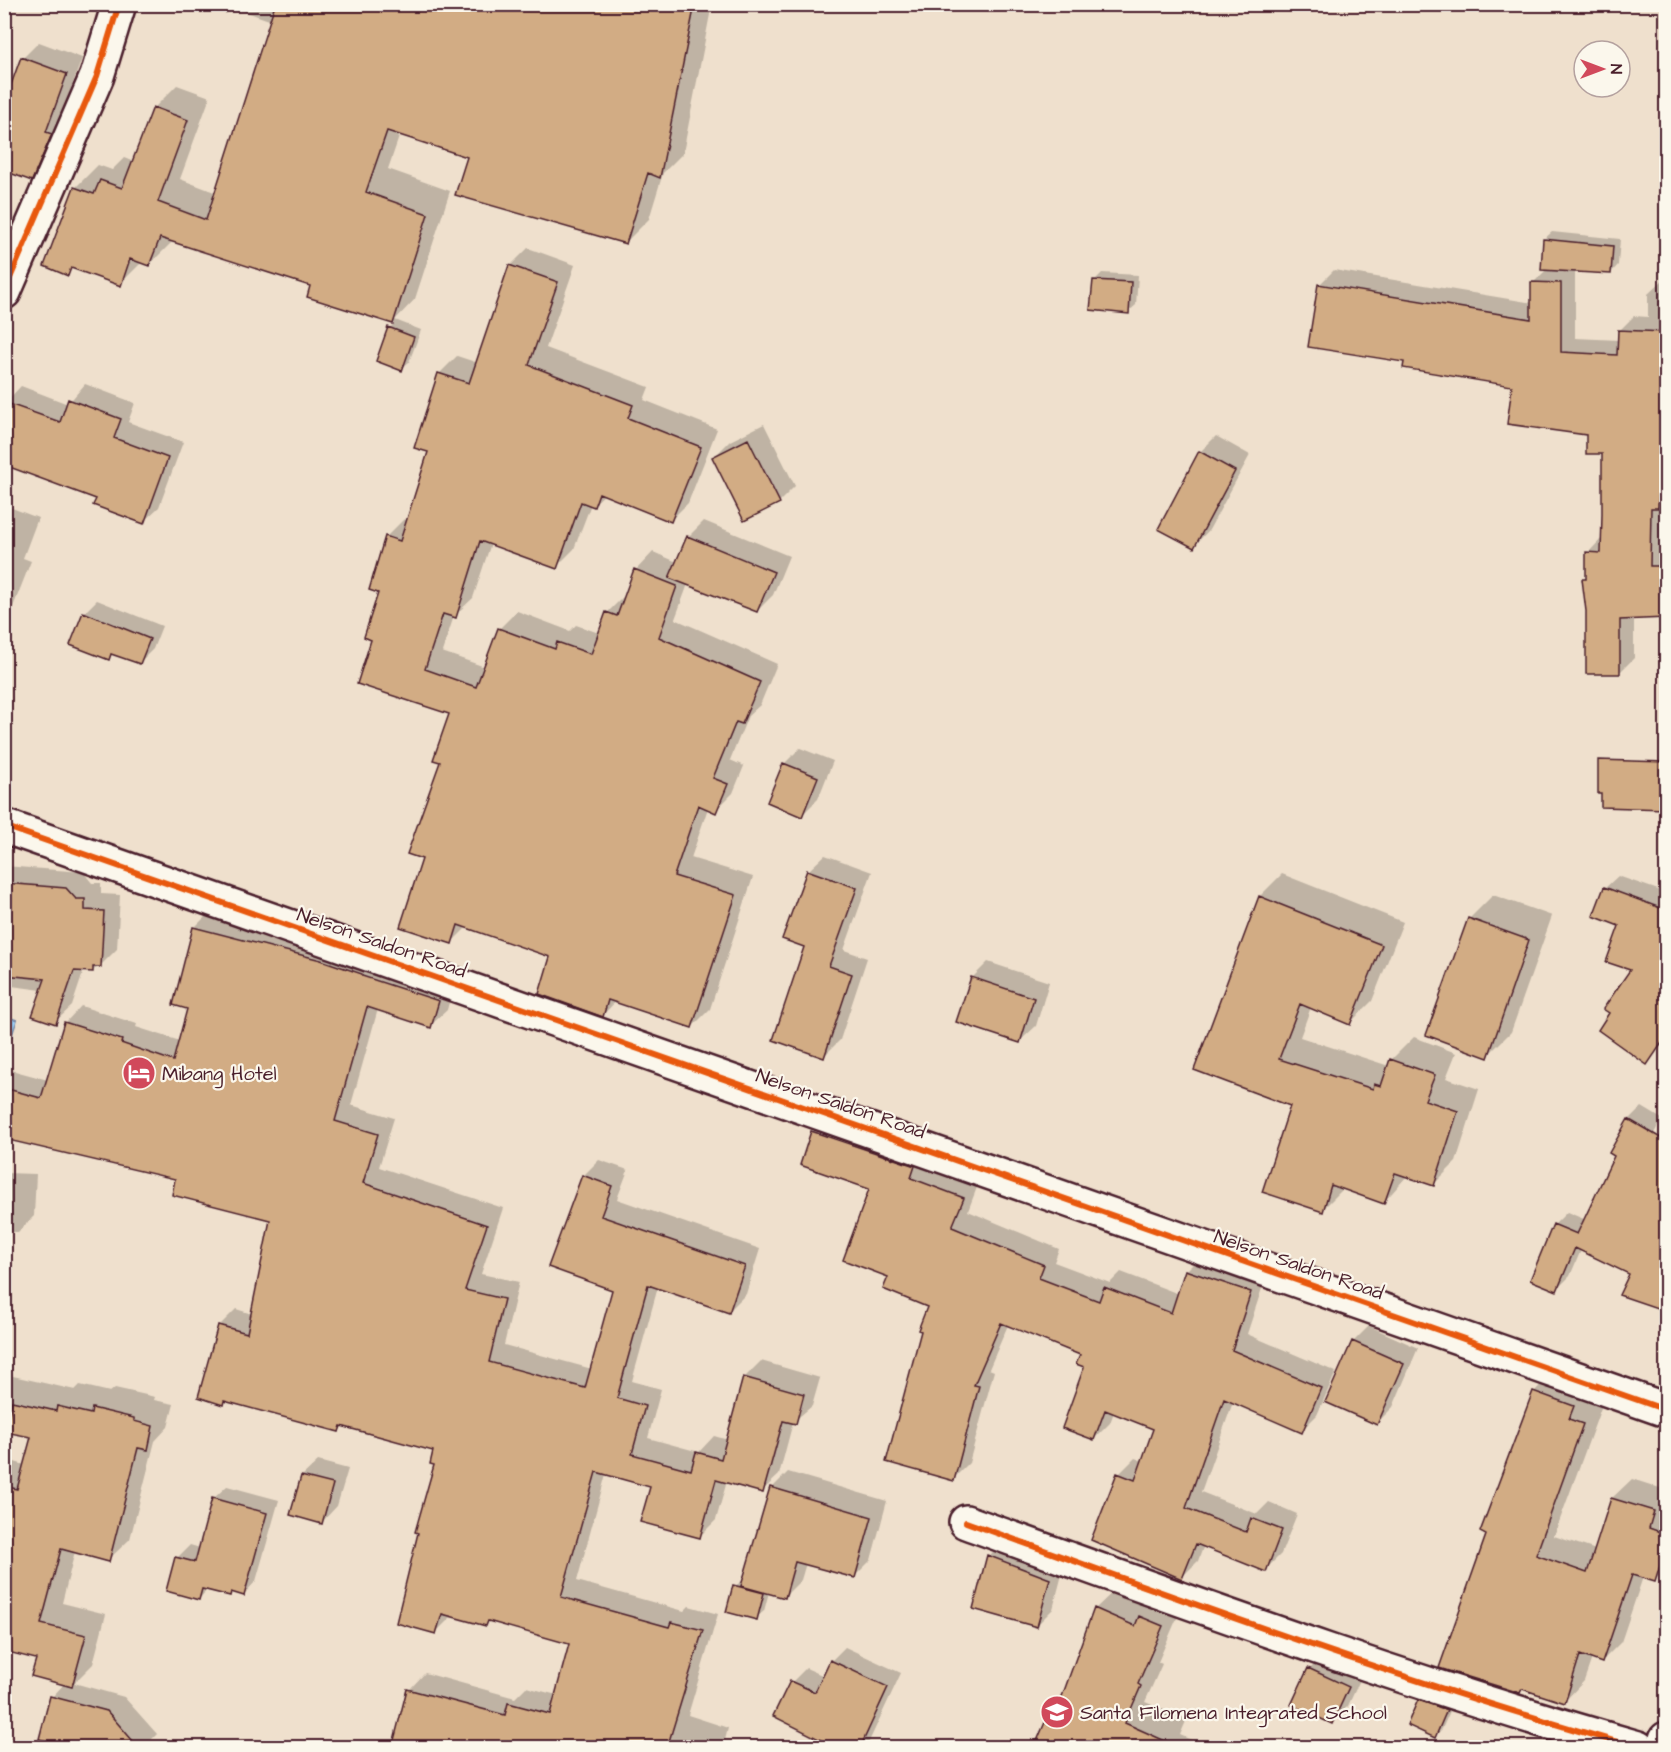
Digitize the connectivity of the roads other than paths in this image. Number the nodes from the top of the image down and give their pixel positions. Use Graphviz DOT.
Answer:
graph roads {
  1 [pos="119,4"];
  2 [pos="4,292"];
  3 [pos="4,826"];
  4 [pos="1666,1410"];
  5 [pos="966,1522"];
  6 [pos="1666,1739"];
  7 [pos="1638,1748"];
  8 [pos="1664,1748"];
  1 -- 2 [label="street"];
  3 -- 4 [label="street, Nelson Saldon Road"];
  5 -- 7 [label="street"];
  6 -- 8 [label="street"];
}
